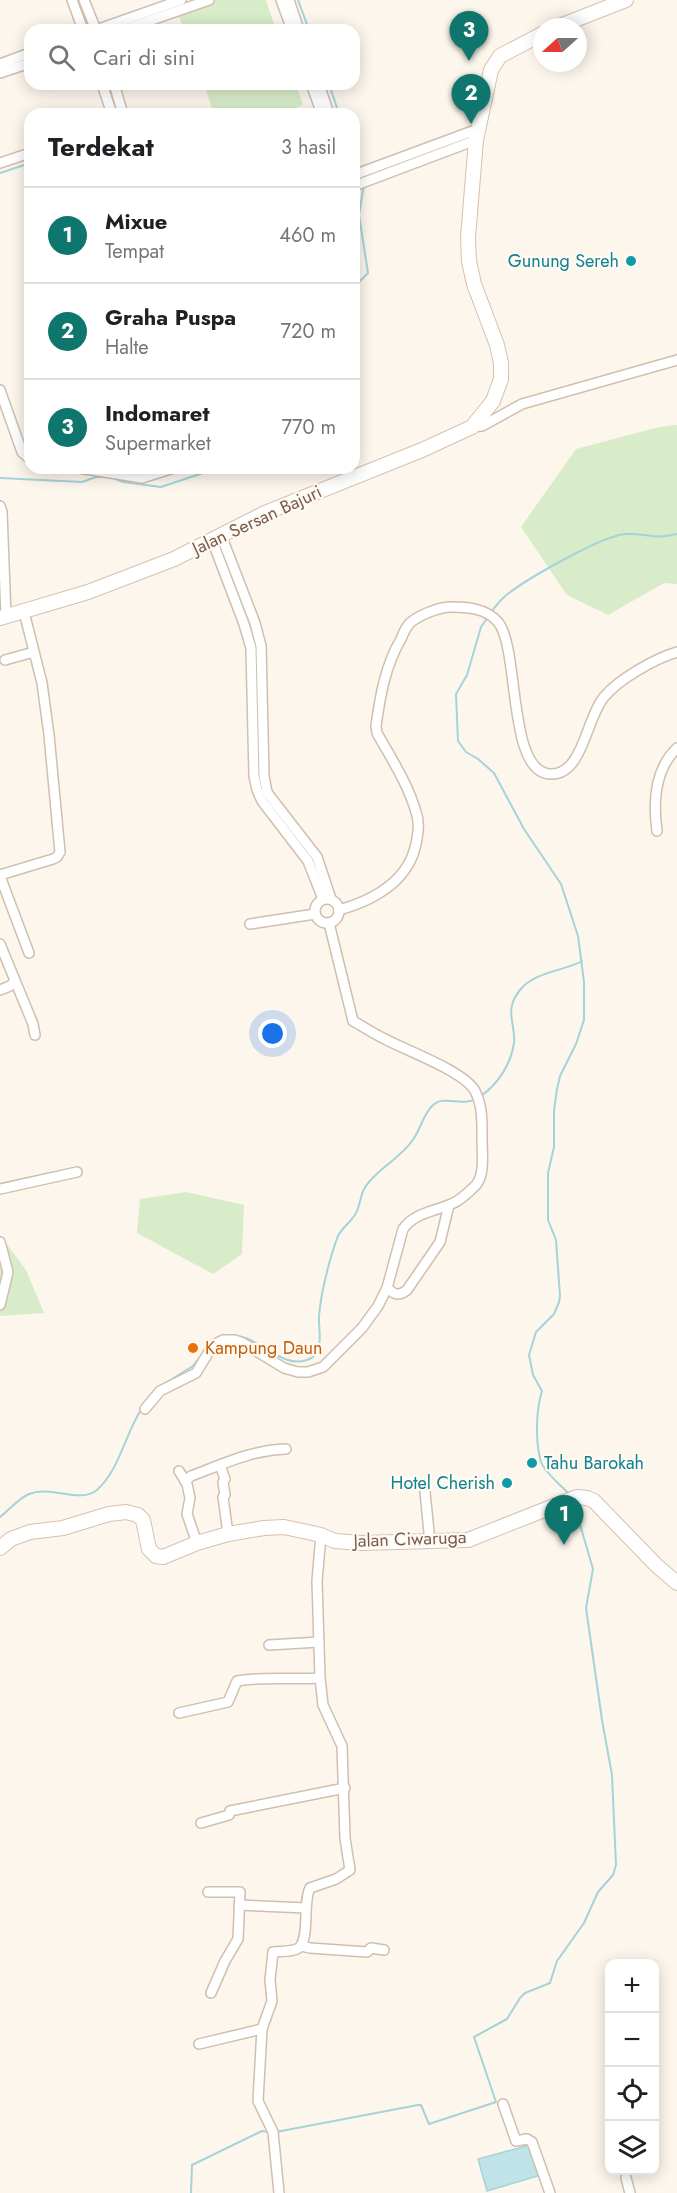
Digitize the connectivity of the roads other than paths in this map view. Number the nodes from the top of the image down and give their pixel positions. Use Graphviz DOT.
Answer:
graph roads {
  1 [pos="72,0"];
  2 [pos="84,0"];
  3 [pos="181,0"];
  4 [pos="209,0"];
  5 [pos="281,0"];
  6 [pos="289,0"];
  7 [pos="626,0"];
  8 [pos="580,18"];
  9 [pos="81,24"];
  10 [pos="94,24"];
  11 [pos="113,24"];
  12 [pos="140,24"];
  13 [pos="290,24"];
  14 [pos="298,24"];
  15 [pos="533,39"];
  16 [pos="24,55"];
  17 [pos="0,64"];
  18 [pos="24,65"];
  19 [pos="0,73"];
  20 [pos="104,90"];
  21 [pos="116,90"];
  22 [pos="313,90"];
  23 [pos="321,90"];
  24 [pos="110,108"];
  25 [pos="121,108"];
  26 [pos="320,108"];
  27 [pos="327,108"];
  28 [pos="477,134"];
  29 [pos="24,157"];
  30 [pos="0,163"];
  31 [pos="360,180"];
  32 [pos="677,360"];
  33 [pos="0,390"];
  34 [pos="472,427"];
  35 [pos="24,446"];
  36 [pos="117,474"];
  37 [pos="140,474"];
  38 [pos="155,474"];
  39 [pos="142,478"];
  40 [pos="0,506"];
  41 [pos="217,538"];
  42 [pos="24,612"];
  43 [pos="3,617"];
  44 [pos="34,652"];
  45 [pos="677,652"];
  46 [pos="4,660"];
  47 [pos="253,739"];
  48 [pos="264,740"];
  49 [pos="677,748"];
  50 [pos="657,831"];
  51 [pos="0,875"];
  52 [pos="327,899"];
  53 [pos="339,910"];
  54 [pos="315,914"];
  55 [pos="329,923"];
  56 [pos="250,924"];
  57 [pos="0,944"];
  58 [pos="28,953"];
  59 [pos="15,981"];
  60 [pos="0,990"];
  61 [pos="34,1035"];
  62 [pos="77,1172"];
  63 [pos="0,1189"];
  64 [pos="449,1205"];
  65 [pos="0,1242"];
  66 [pos="387,1288"];
  67 [pos="0,1305"];
  68 [pos="145,1408"];
  69 [pos="286,1449"];
  70 [pos="220,1465"];
  71 [pos="179,1471"];
  72 [pos="185,1481"];
  73 [pos="425,1492"];
  74 [pos="228,1534"];
  75 [pos="321,1535"];
  76 [pos="429,1542"];
  77 [pos="198,1543"];
  78 [pos="0,1548"];
  79 [pos="677,1582"];
  80 [pos="319,1642"];
  81 [pos="268,1645"];
  82 [pos="320,1678"];
  83 [pos="178,1713"];
  84 [pos="345,1788"];
  85 [pos="201,1822"];
  86 [pos="208,1892"];
  87 [pos="239,1905"];
  88 [pos="306,1908"];
  89 [pos="301,1946"];
  90 [pos="384,1950"];
  91 [pos="211,1993"];
  92 [pos="262,2029"];
  93 [pos="199,2044"];
  94 [pos="503,2104"];
  95 [pos="626,2178"];
  96 [pos="279,2193"];
  97 [pos="550,2193"];
  98 [pos="630,2193"];
  1 -- 9 [label="street"];
  2 -- 10 [label="street"];
  3 -- 11 [label="street"];
  4 -- 12 [label="street"];
  5 -- 13 [label="street"];
  6 -- 14 [label="street"];
  7 -- 8 [label="main road"];
  15 -- 28 [label="main road, Jalan Sersan Bajuri"];
  16 -- 17 [label="street"];
  18 -- 19 [label="street"];
  20 -- 24 [label="street"];
  21 -- 25 [label="street"];
  22 -- 26 [label="street"];
  23 -- 27 [label="street"];
  28 -- 31 [label="street"];
  28 -- 34 [label="main road, Jalan Sersan Bajuri"];
  29 -- 30 [label="street"];
  32 -- 34 [label="street"];
  33 -- 35 [label="street"];
  34 -- 41 [label="main road, Jalan Sersan Bajuri"];
  36 -- 39 [label="street"];
  37 -- 39 [label="street"];
  38 -- 39 [label="street"];
  40 -- 43 [label="street"];
  41 -- 42 [label="main road, Jalan Sersan Bajuri"];
  41 -- 47 [label="street"];
  41 -- 48 [label="street"];
  42 -- 43 [label="main road, Jalan Sersan Bajuri"];
  42 -- 44 [label="street"];
  44 -- 46 [label="street"];
  44 -- 51 [label="street"];
  45 -- 53 [label="street"];
  47 -- 48 [label="street"];
  47 -- 52 [label="street"];
  48 -- 52 [label="street"];
  49 -- 50 [label="street"];
  51 -- 58 [label="street"];
  52 -- 53 [label="street"];
  52 -- 54 [label="street"];
  53 -- 55 [label="street"];
  54 -- 55 [label="street"];
  54 -- 56 [label="street"];
  55 -- 64 [label="street"];
  57 -- 59 [label="street"];
  59 -- 60 [label="street"];
  59 -- 61 [label="street"];
  62 -- 63 [label="street"];
  64 -- 66 [label="street"];
  64 -- 66 [label="street"];
  65 -- 67 [label="street"];
  66 -- 68 [label="street"];
  69 -- 70 [label="street"];
  70 -- 72 [label="street"];
  70 -- 74 [label="street"];
  71 -- 72 [label="street"];
  72 -- 77 [label="street"];
  73 -- 76 [label="street"];
  74 -- 75 [label="main road, Jalan Ciwaruga"];
  74 -- 77 [label="main road, Jalan Ciwaruga"];
  75 -- 76 [label="main road, Jalan Ciwaruga"];
  75 -- 80 [label="street"];
  76 -- 79 [label="main road, Jalan Ciwaruga"];
  77 -- 78 [label="main road, Jalan Ciwaruga"];
  80 -- 81 [label="street"];
  80 -- 82 [label="street"];
  82 -- 83 [label="street"];
  82 -- 84 [label="street"];
  84 -- 85 [label="street"];
  84 -- 88 [label="street"];
  86 -- 87 [label="street"];
  87 -- 88 [label="street"];
  87 -- 91 [label="street"];
  88 -- 89 [label="street"];
  89 -- 90 [label="street"];
  89 -- 92 [label="street"];
  92 -- 93 [label="street"];
  92 -- 96 [label="street"];
  94 -- 97 [label="street"];
  95 -- 98 [label="street"];
}
